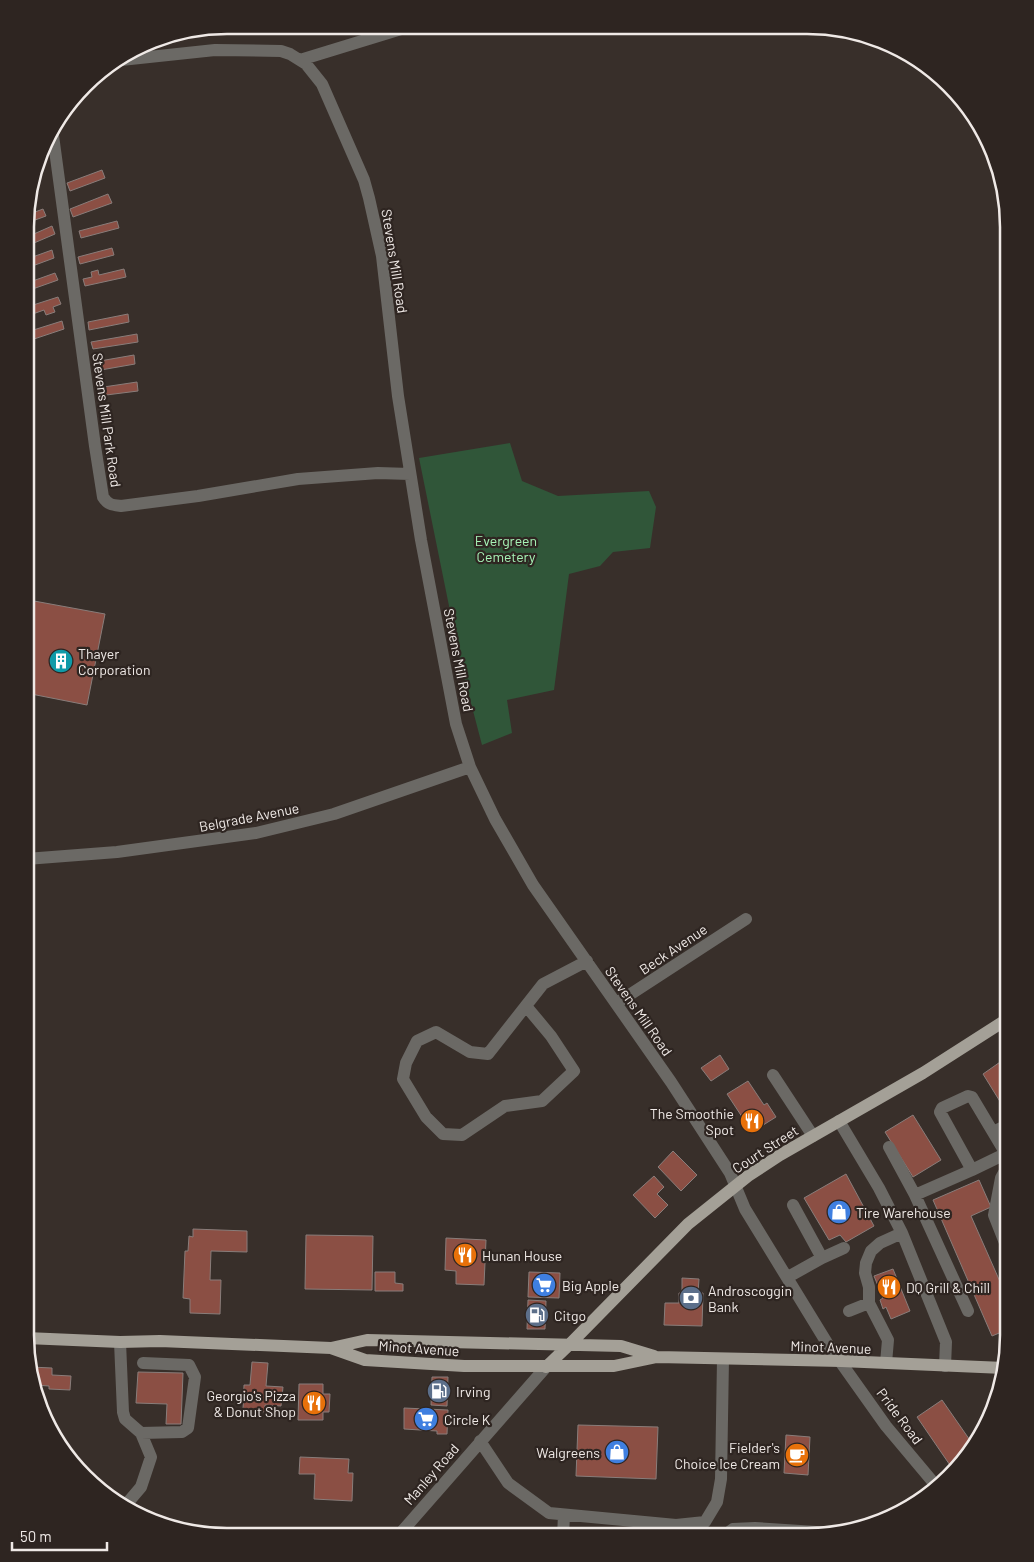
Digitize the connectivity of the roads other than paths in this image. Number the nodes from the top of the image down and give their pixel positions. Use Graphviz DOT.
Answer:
graph roads {
  1 [pos="384,34"];
  2 [pos="132,59"];
  3 [pos="300,60"];
  4 [pos="54,142"];
  5 [pos="410,474"];
  6 [pos="470,768"];
  7 [pos="34,857"];
  8 [pos="746,919"];
  9 [pos="587,961"];
  10 [pos="617,1004"];
  11 [pos="526,1006"];
  12 [pos="1000,1024"];
  13 [pos="774,1075"];
  14 [pos="839,1121"];
  15 [pos="1000,1128"];
  16 [pos="993,1132"];
  17 [pos="813,1136"];
  18 [pos="1000,1145"];
  19 [pos="889,1147"];
  20 [pos="1000,1161"];
  21 [pos="972,1170"];
  22 [pos="1000,1183"];
  23 [pos="736,1186"];
  24 [pos="915,1195"];
  25 [pos="793,1204"];
  26 [pos="1000,1230"];
  27 [pos="902,1233"];
  28 [pos="844,1248"];
  29 [pos="822,1258"];
  30 [pos="788,1277"];
  31 [pos="869,1303"];
  32 [pos="848,1311"];
  33 [pos="968,1311"];
  34 [pos="34,1338"];
  35 [pos="120,1342"];
  36 [pos="569,1345"];
  37 [pos="331,1348"];
  38 [pos="657,1357"];
  39 [pos="723,1359"];
  40 [pos="841,1362"];
  41 [pos="143,1363"];
  42 [pos="886,1363"];
  43 [pos="945,1366"];
  44 [pos="546,1367"];
  45 [pos="998,1368"];
  46 [pos="141,1433"];
  47 [pos="480,1441"];
  48 [pos="932,1481"];
  49 [pos="129,1501"];
  50 [pos="564,1515"];
  51 [pos="405,1528"];
  52 [pos="563,1528"];
  53 [pos="652,1528"];
  54 [pos="670,1528"];
  1 -- 3 [label="street"];
  2 -- 3 [label="street, Stevens Mill Road"];
  3 -- 5 [label="street, Stevens Mill Road"];
  4 -- 5 [label="street, Stevens Mill Park Road"];
  5 -- 6 [label="street, Stevens Mill Road"];
  6 -- 7 [label="street, Belgrade Avenue"];
  6 -- 9 [label="street, Stevens Mill Road"];
  8 -- 10 [label="street, Beck Avenue"];
  9 -- 10 [label="street, Stevens Mill Road"];
  9 -- 11 [label="street"];
  10 -- 23 [label="street, Stevens Mill Road"];
  11 -- 11 [label="street"];
  12 -- 14 [label="main road, Court Street"];
  13 -- 17 [label="street"];
  14 -- 17 [label="main road, Court Street"];
  14 -- 27 [label="street"];
  15 -- 16 [label="street"];
  16 -- 18 [label="street"];
  16 -- 21 [label="street"];
  17 -- 23 [label="main road, Court Street"];
  19 -- 24 [label="street"];
  20 -- 21 [label="street"];
  21 -- 24 [label="street"];
  22 -- 26 [label="street"];
  23 -- 30 [label="street, Stevens Mill Road"];
  23 -- 36 [label="main road, Court Street"];
  24 -- 33 [label="street"];
  25 -- 29 [label="street"];
  27 -- 31 [label="street"];
  27 -- 43 [label="street"];
  28 -- 29 [label="street"];
  29 -- 30 [label="street"];
  30 -- 40 [label="street, Stevens Mill Road"];
  31 -- 32 [label="street"];
  31 -- 42 [label="street"];
  34 -- 35 [label="main road, Minot Avenue"];
  35 -- 37 [label="main road, Minot Avenue"];
  35 -- 46 [label="street"];
  36 -- 37 [label="main road, Minot Avenue"];
  36 -- 38 [label="main road, Minot Avenue"];
  36 -- 44 [label="main road, Manley Road"];
  37 -- 44 [label="main road, Minot Avenue"];
  38 -- 39 [label="main road, Minot Avenue"];
  38 -- 44 [label="main road, Minot Avenue"];
  39 -- 40 [label="main road, Minot Avenue"];
  39 -- 54 [label="street"];
  40 -- 42 [label="main road, Minot Avenue"];
  40 -- 48 [label="street, Pride Road"];
  41 -- 46 [label="street"];
  42 -- 43 [label="main road, Minot Avenue"];
  43 -- 45 [label="main road, Minot Avenue"];
  44 -- 47 [label="street, Manley Road"];
  46 -- 49 [label="street"];
  47 -- 50 [label="street"];
  47 -- 51 [label="street, Manley Road"];
  50 -- 52 [label="street"];
  50 -- 53 [label="street"];
}
